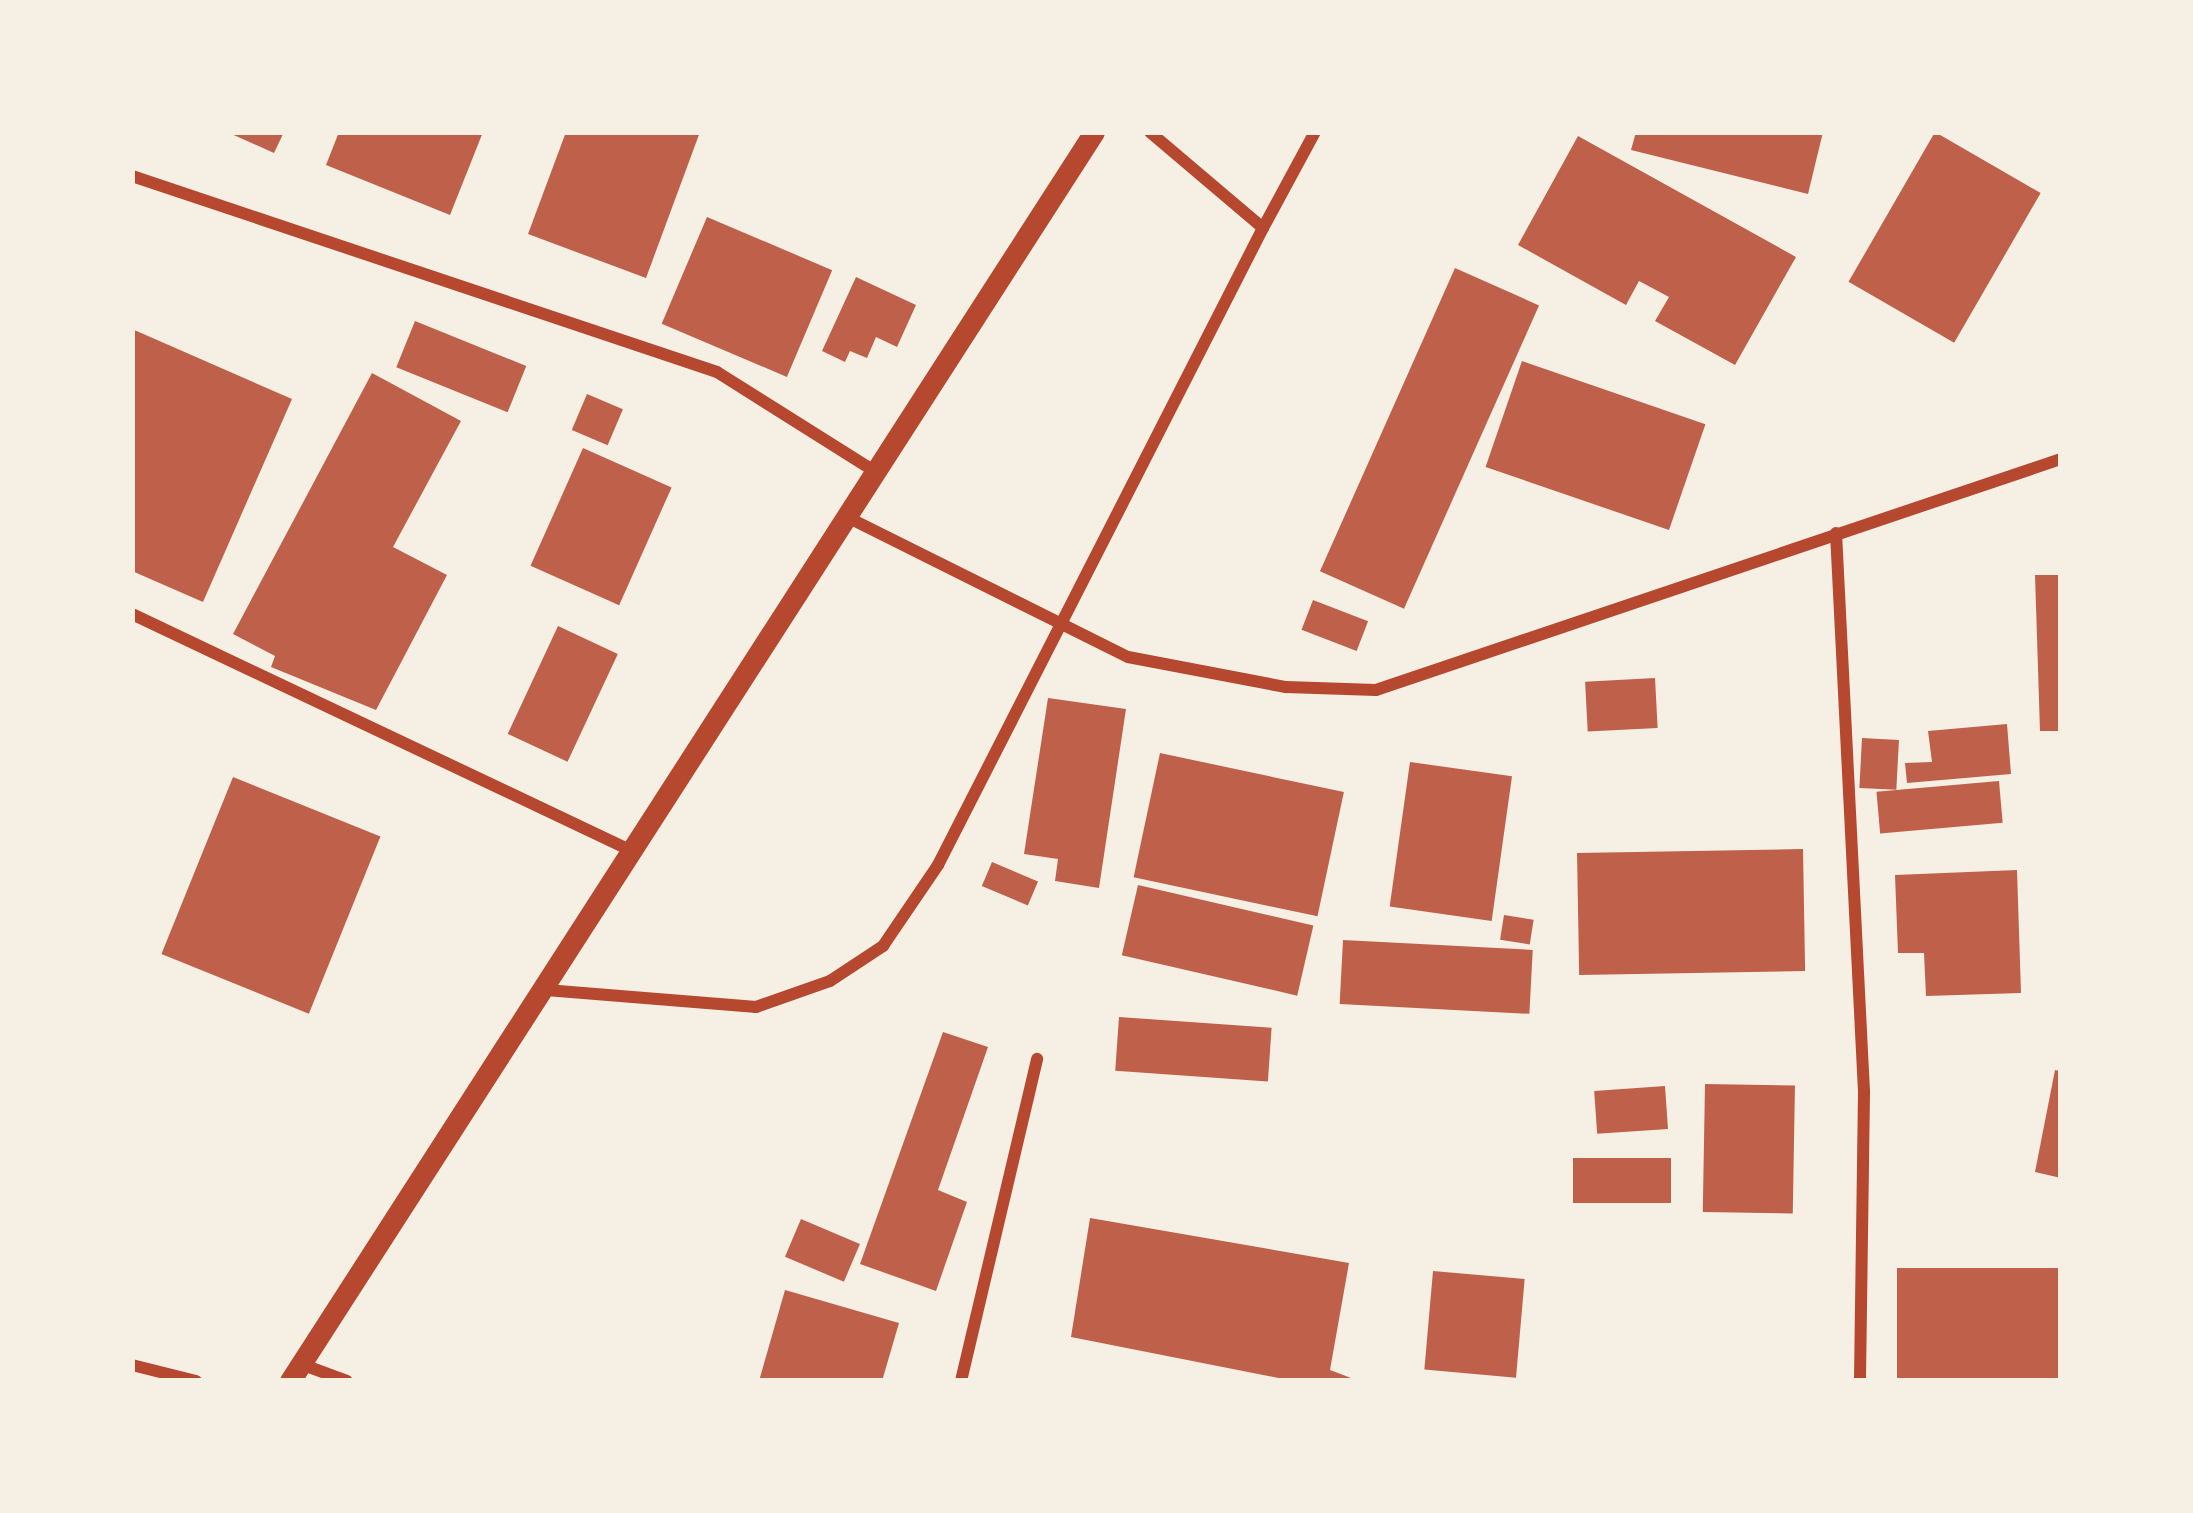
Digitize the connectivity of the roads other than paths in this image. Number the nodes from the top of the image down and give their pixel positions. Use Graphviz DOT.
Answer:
graph roads {
  1 [pos="1094,132"];
  2 [pos="1150,132"];
  3 [pos="1315,132"];
  4 [pos="132,176"];
  5 [pos="1263,228"];
  6 [pos="2061,459"];
  7 [pos="874,471"];
  8 [pos="844,516"];
  9 [pos="1836,533"];
  10 [pos="132,614"];
  11 [pos="1061,624"];
  12 [pos="633,851"];
  13 [pos="546,989"];
  14 [pos="1037,1059"];
  15 [pos="132,1365"];
  16 [pos="292,1371"];
  17 [pos="196,1381"];
  18 [pos="347,1381"];
  19 [pos="961,1381"];
  20 [pos="1860,1381"];
  1 -- 7 [label="street"];
  2 -- 5 [label="street"];
  3 -- 5 [label="street"];
  4 -- 7 [label="street"];
  5 -- 11 [label="street"];
  6 -- 9 [label="street"];
  7 -- 8 [label="street"];
  8 -- 11 [label="street"];
  8 -- 12 [label="street"];
  9 -- 11 [label="street"];
  9 -- 20 [label="street"];
  10 -- 12 [label="street"];
  11 -- 13 [label="street"];
  12 -- 13 [label="street"];
  13 -- 16 [label="street"];
  14 -- 19 [label="street"];
  15 -- 17 [label="street"];
  16 -- 18 [label="street"];
}
